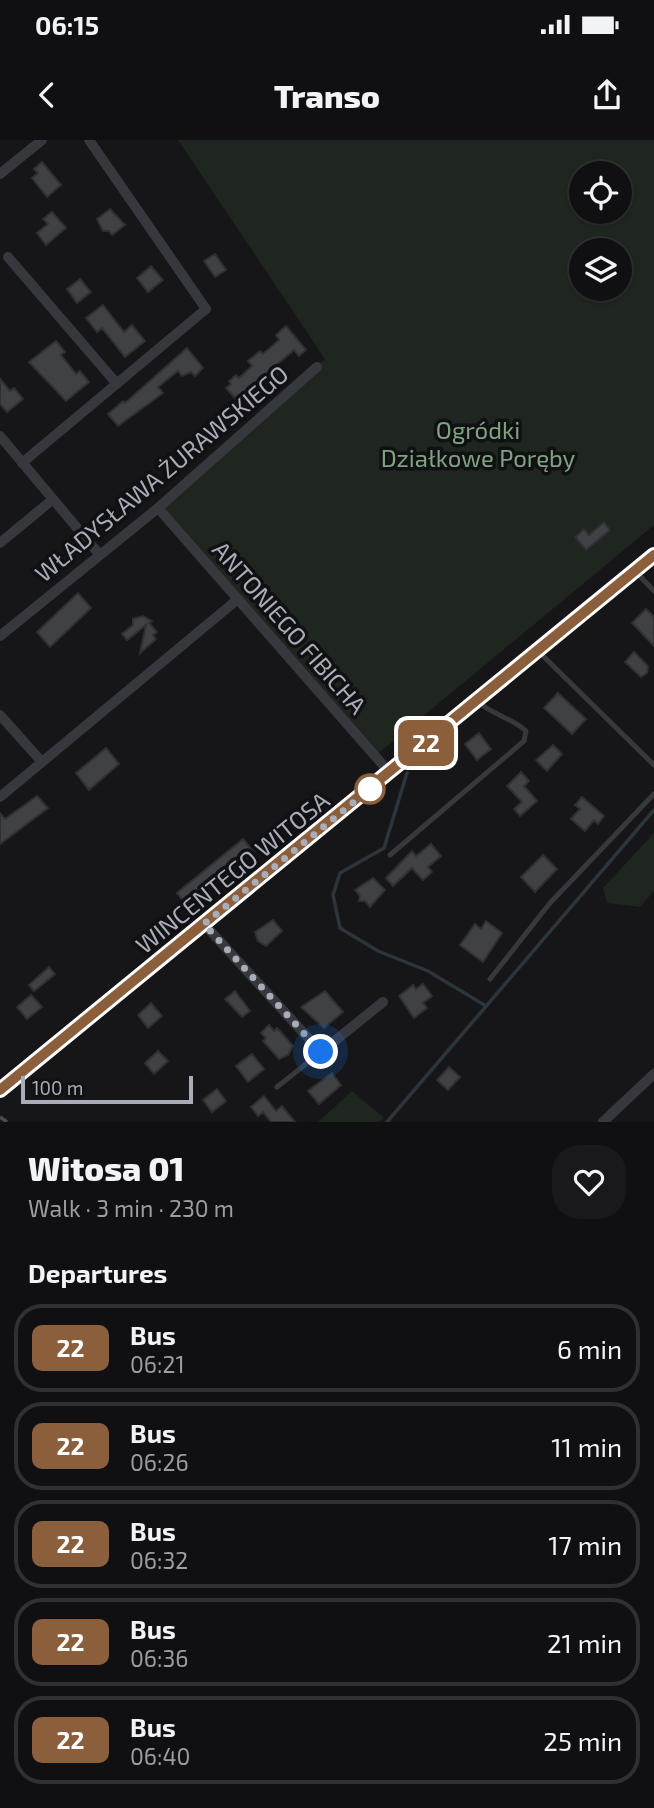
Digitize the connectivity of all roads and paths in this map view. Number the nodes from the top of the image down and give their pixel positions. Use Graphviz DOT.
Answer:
graph roads {
  1 [pos="42,140"];
  2 [pos="89,140"];
  3 [pos="0,174"];
  4 [pos="8,257"];
  5 [pos="317,367"];
  6 [pos="117,384"];
  7 [pos="0,436"];
  8 [pos="22,463"];
  9 [pos="52,500"];
  10 [pos="158,508"];
  11 [pos="0,543"];
  12 [pos="99,554"];
  13 [pos="654,555"];
  14 [pos="635,571"];
  15 [pos="654,591"];
  16 [pos="238,599"];
  17 [pos="0,636"];
  18 [pos="538,651"];
  19 [pos="477,701"];
  20 [pos="0,715"];
  21 [pos="42,762"];
  22 [pos="654,765"];
  23 [pos="390,773"];
  24 [pos="654,794"];
  25 [pos="0,797"];
  26 [pos="390,855"];
  27 [pos="204,924"];
  28 [pos="490,979"];
  29 [pos="383,1002"];
  30 [pos="321,1052"];
  31 [pos="654,1074"];
  32 [pos="277,1087"];
  33 [pos="0,1090"];
  34 [pos="603,1122"];
  1 -- 3 [label="street"];
  2 -- 6 [label="street"];
  4 -- 6 [label="street"];
  5 -- 10 [label="street, WŁADYSŁAWA ŻURAWSKIEGO"];
  6 -- 8 [label="street"];
  7 -- 8 [label="street"];
  8 -- 9 [label="street"];
  9 -- 11 [label="street"];
  9 -- 12 [label="street"];
  10 -- 12 [label="street, WŁADYSŁAWA ŻURAWSKIEGO"];
  10 -- 16 [label="street, ANTONIEGO FIBICHA"];
  12 -- 17 [label="street, WŁADYSŁAWA ŻURAWSKIEGO"];
  13 -- 14 [label="street, WINCENTEGO WITOSA"];
  14 -- 15 [label="lane"];
  14 -- 18 [label="street, WINCENTEGO WITOSA"];
  16 -- 21 [label="street"];
  16 -- 23 [label="street, ANTONIEGO FIBICHA"];
  18 -- 19 [label="street, WINCENTEGO WITOSA"];
  18 -- 22 [label="lane"];
  19 -- 23 [label="street, WINCENTEGO WITOSA"];
  19 -- 26 [label="lane"];
  20 -- 21 [label="street"];
  21 -- 25 [label="street"];
  23 -- 27 [label="street, WINCENTEGO WITOSA"];
  24 -- 28 [label="lane"];
  27 -- 30 [label="street"];
  27 -- 33 [label="street, WINCENTEGO WITOSA"];
  29 -- 30 [label="street"];
  30 -- 32 [label="lane"];
  31 -- 34 [label="street"];
}
